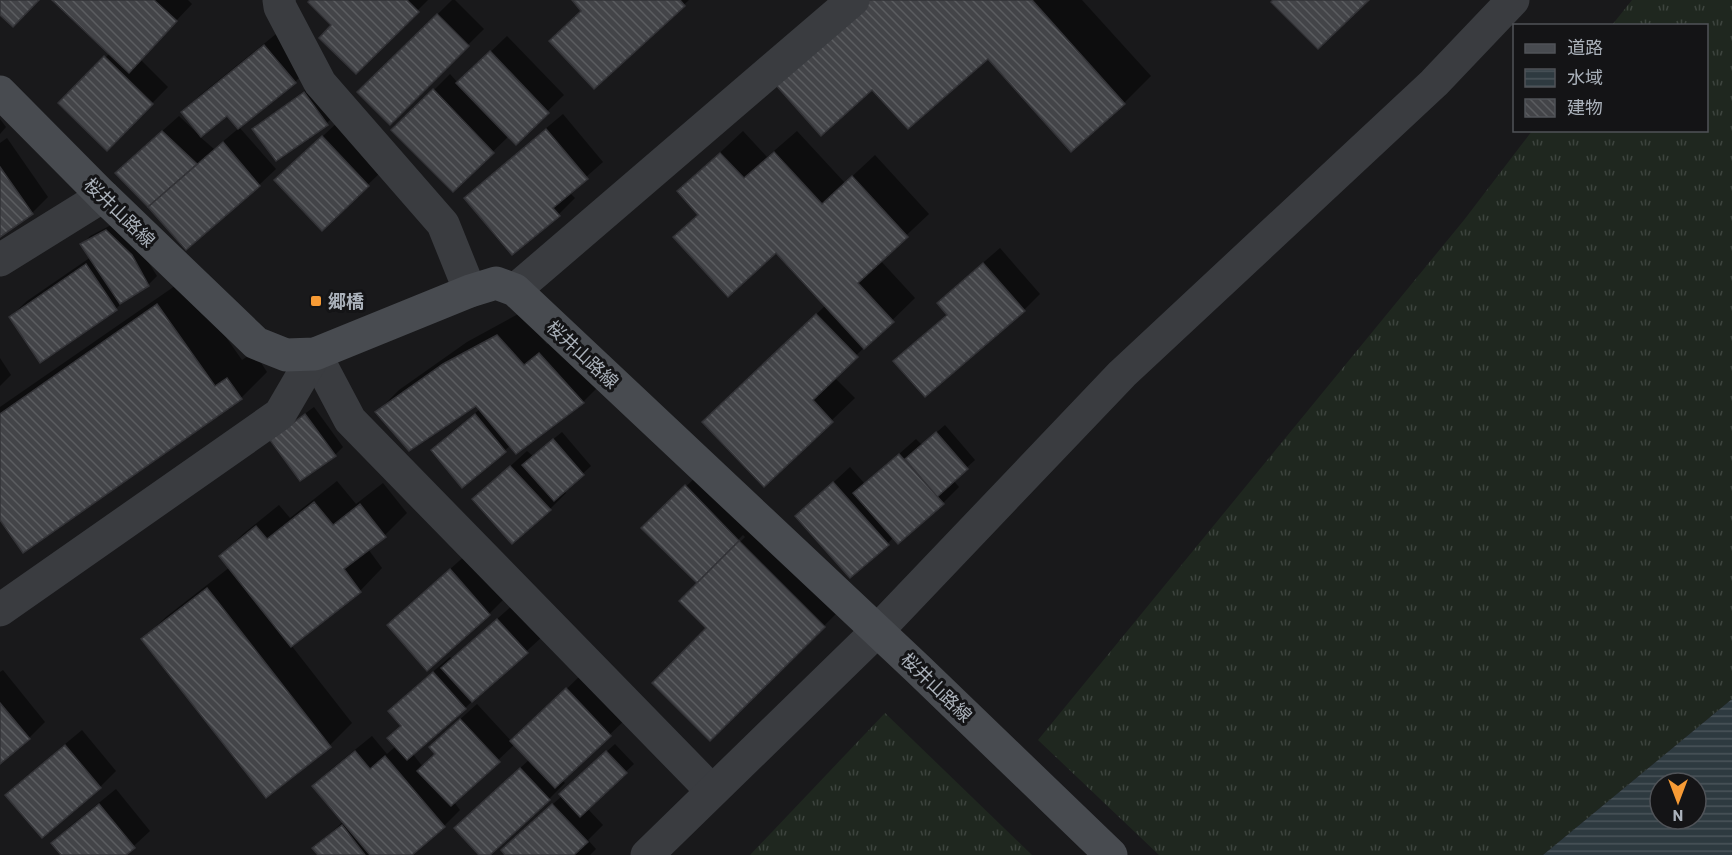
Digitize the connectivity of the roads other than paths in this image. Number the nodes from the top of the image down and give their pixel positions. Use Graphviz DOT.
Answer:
graph roads {
  1 [pos="853,0"];
  2 [pos="1513,0"];
  3 [pos="289,6"];
  4 [pos="0,92"];
  5 [pos="103,196"];
  6 [pos="0,260"];
  7 [pos="515,290"];
  8 [pos="470,291"];
  9 [pos="315,354"];
  10 [pos="0,610"];
  11 [pos="877,631"];
  12 [pos="712,791"];
  13 [pos="647,855"];
  14 [pos="1111,855"];
  1 -- 7 [label="street"];
  2 -- 11 [label="street"];
  3 -- 8 [label="street"];
  4 -- 5 [label="main road, 桜井山路線"];
  5 -- 6 [label="street"];
  5 -- 9 [label="main road, 桜井山路線"];
  7 -- 8 [label="main road, 桜井山路線"];
  7 -- 11 [label="main road, 桜井山路線"];
  8 -- 9 [label="main road, 桜井山路線"];
  9 -- 10 [label="street"];
  9 -- 12 [label="street"];
  11 -- 12 [label="street"];
  11 -- 14 [label="main road, 桜井山路線"];
  12 -- 13 [label="street"];
}
